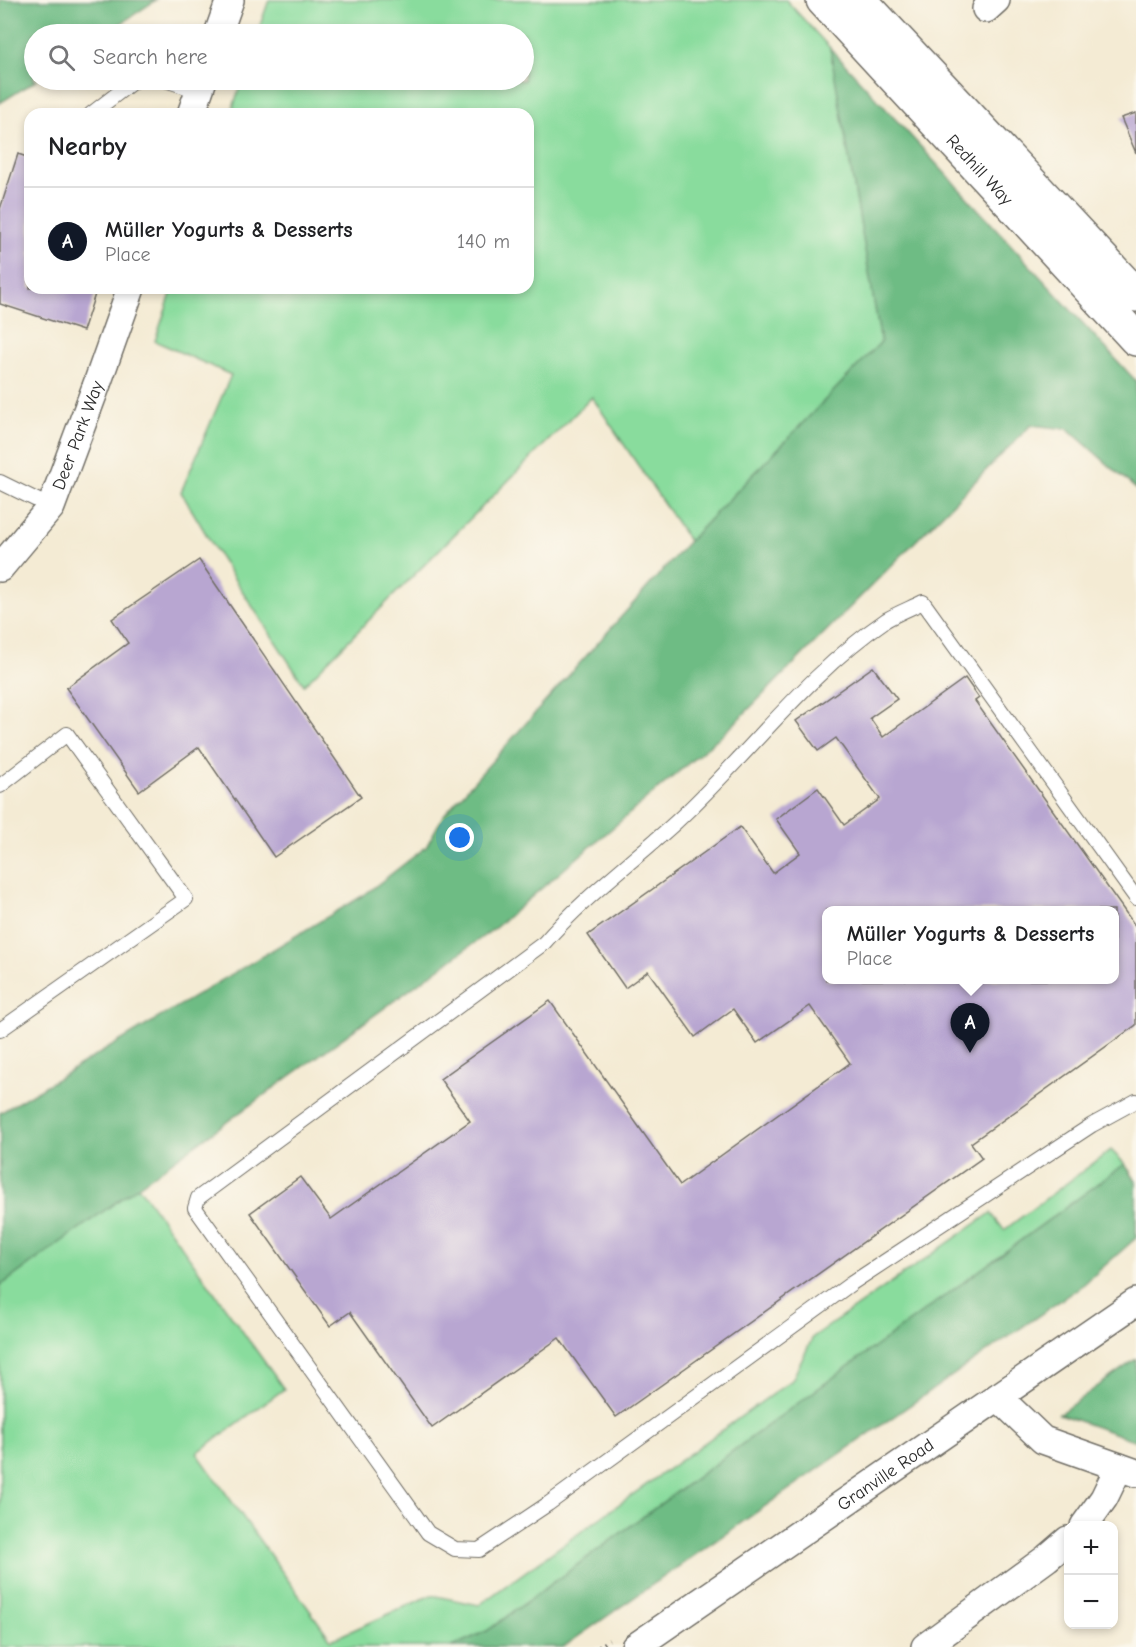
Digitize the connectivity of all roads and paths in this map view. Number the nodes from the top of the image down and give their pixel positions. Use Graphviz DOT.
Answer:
graph roads {
  1 [pos="230,0"];
  2 [pos="823,0"];
  3 [pos="860,0"];
  4 [pos="222,24"];
  5 [pos="122,90"];
  6 [pos="100,108"];
  7 [pos="129,294"];
  8 [pos="1136,295"];
  9 [pos="1136,339"];
  10 [pos="0,482"];
  11 [pos="51,507"];
  12 [pos="0,568"];
  13 [pos="0,786"];
  14 [pos="1136,898"];
  15 [pos="0,1029"];
  16 [pos="1136,1101"];
  17 [pos="1136,1302"];
  18 [pos="998,1397"];
  19 [pos="1128,1470"];
  20 [pos="1088,1521"];
  21 [pos="1064,1543"];
  22 [pos="635,1647"];
  23 [pos="925,1647"];
  1 -- 4 [label="street"];
  2 -- 9 [label="main road, Redhill Way"];
  3 -- 8 [label="main road, Redhill Way"];
  5 -- 6 [label="lane"];
  7 -- 11 [label="street, Deer Park Way"];
  10 -- 11 [label="lane"];
  11 -- 12 [label="street, Deer Park Way"];
  13 -- 15 [label="lane"];
  14 -- 16 [label="lane"];
  17 -- 18 [label="street, Granville Road"];
  18 -- 19 [label="street"];
  18 -- 22 [label="street, Granville Road"];
  19 -- 20 [label="street"];
  21 -- 23 [label="street"];
}
